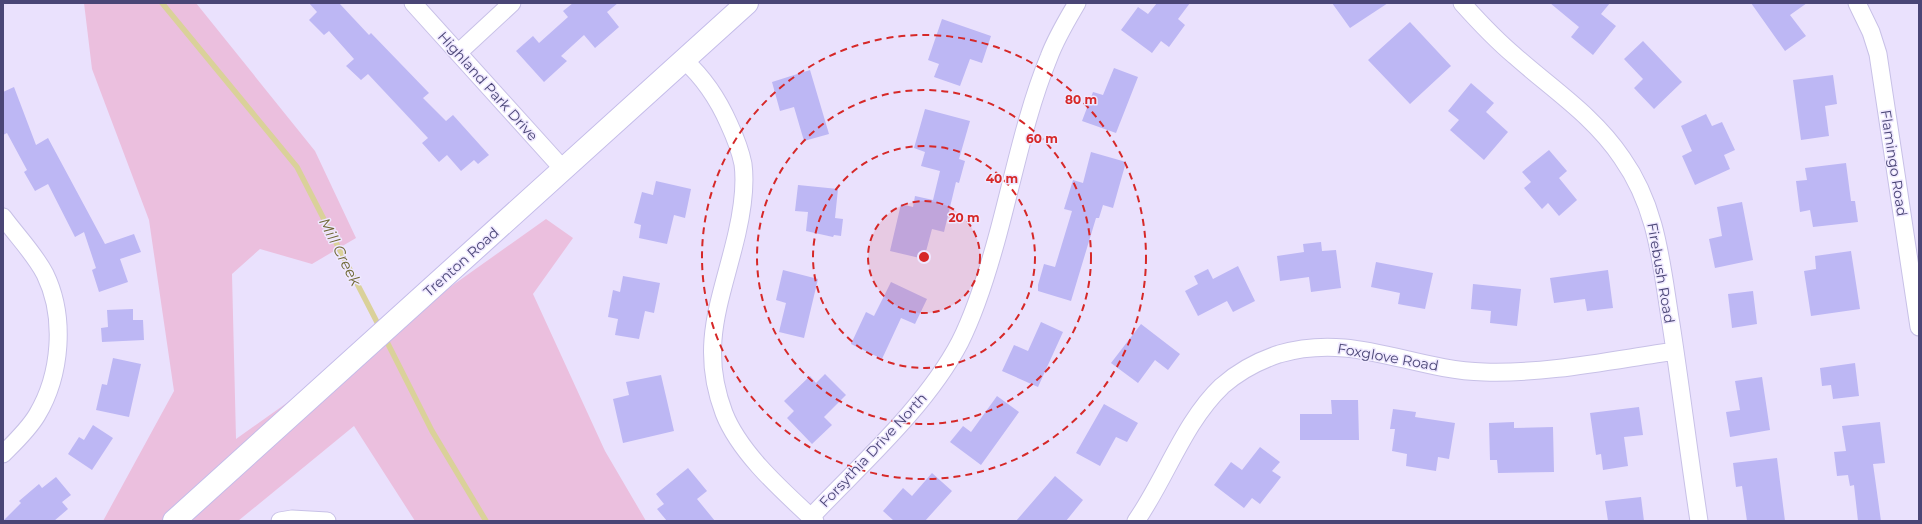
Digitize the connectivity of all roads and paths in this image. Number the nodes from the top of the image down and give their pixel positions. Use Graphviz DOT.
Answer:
graph roads {
  1 [pos="413,3"];
  2 [pos="512,3"];
  3 [pos="747,3"];
  4 [pos="1077,3"];
  5 [pos="1462,3"];
  6 [pos="1857,3"];
  7 [pos="458,52"];
  8 [pos="684,60"];
  9 [pos="563,168"];
  10 [pos="3,218"];
  11 [pos="1919,327"];
  12 [pos="1675,351"];
  13 [pos="3,454"];
  14 [pos="813,519"];
  15 [pos="174,521"];
  16 [pos="280,521"];
  17 [pos="327,521"];
  18 [pos="1136,521"];
  19 [pos="1698,521"];
  1 -- 7 [label="street, Highland Park Drive"];
  2 -- 7 [label="street"];
  3 -- 8 [label="main road, Trenton Road"];
  4 -- 14 [label="street, Forsythia Drive North"];
  5 -- 12 [label="street, Firebush Road"];
  6 -- 11 [label="street, Flamingo Road"];
  7 -- 9 [label="street, Highland Park Drive"];
  8 -- 9 [label="main road, Trenton Road"];
  8 -- 14 [label="street"];
  9 -- 15 [label="main road, Trenton Road"];
  10 -- 13 [label="street"];
  12 -- 18 [label="street, Foxglove Road"];
  12 -- 19 [label="street, Firebush Road"];
  16 -- 17 [label="street"];
}
